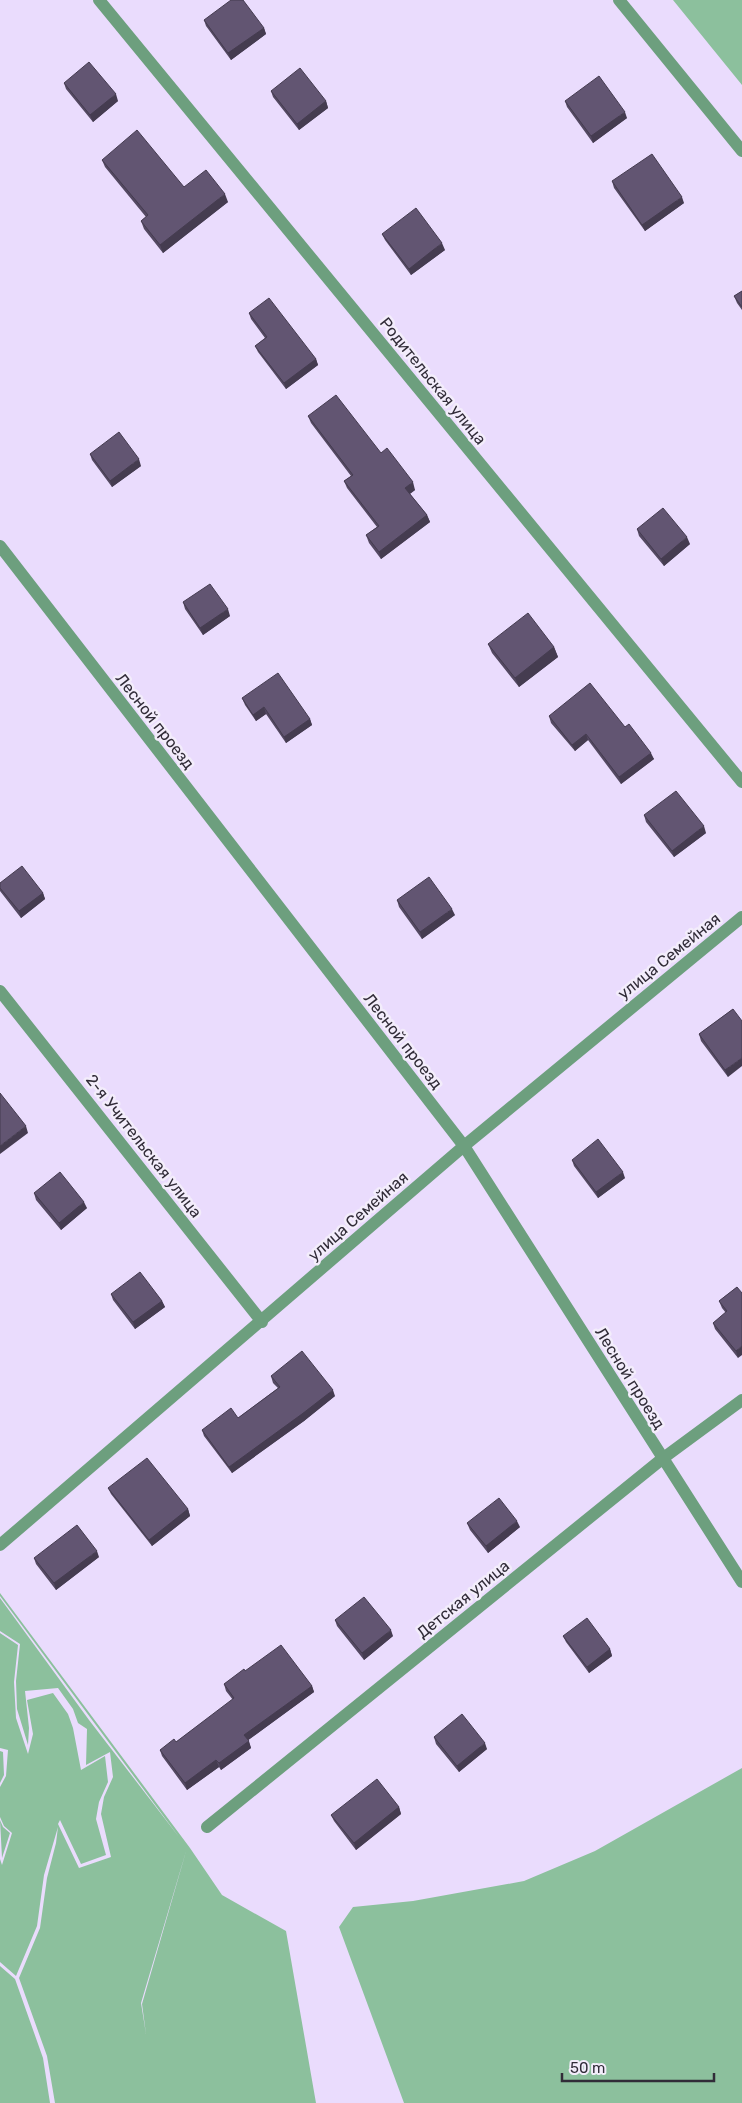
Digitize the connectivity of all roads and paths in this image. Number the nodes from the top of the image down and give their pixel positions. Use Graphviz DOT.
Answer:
graph roads {
  1 [pos="99,0"];
  2 [pos="619,0"];
  3 [pos="742,151"];
  4 [pos="0,546"];
  5 [pos="742,782"];
  6 [pos="742,917"];
  7 [pos="0,991"];
  8 [pos="464,1146"];
  9 [pos="262,1322"];
  10 [pos="742,1400"];
  11 [pos="662,1459"];
  12 [pos="0,1545"];
  13 [pos="742,1582"];
  14 [pos="207,1827"];
  1 -- 5 [label="street, Родительская улица"];
  2 -- 3 [label="street"];
  4 -- 8 [label="street, Лесной проезд"];
  6 -- 8 [label="street, улица Семейная"];
  7 -- 9 [label="street, 2-я Учительская улица"];
  8 -- 9 [label="street, улица Семейная"];
  8 -- 11 [label="street, Лесной проезд"];
  9 -- 12 [label="street, улица Семейная"];
  10 -- 11 [label="street, Детская улица"];
  11 -- 13 [label="street, Лесной проезд"];
  11 -- 14 [label="street, Детская улица"];
}
